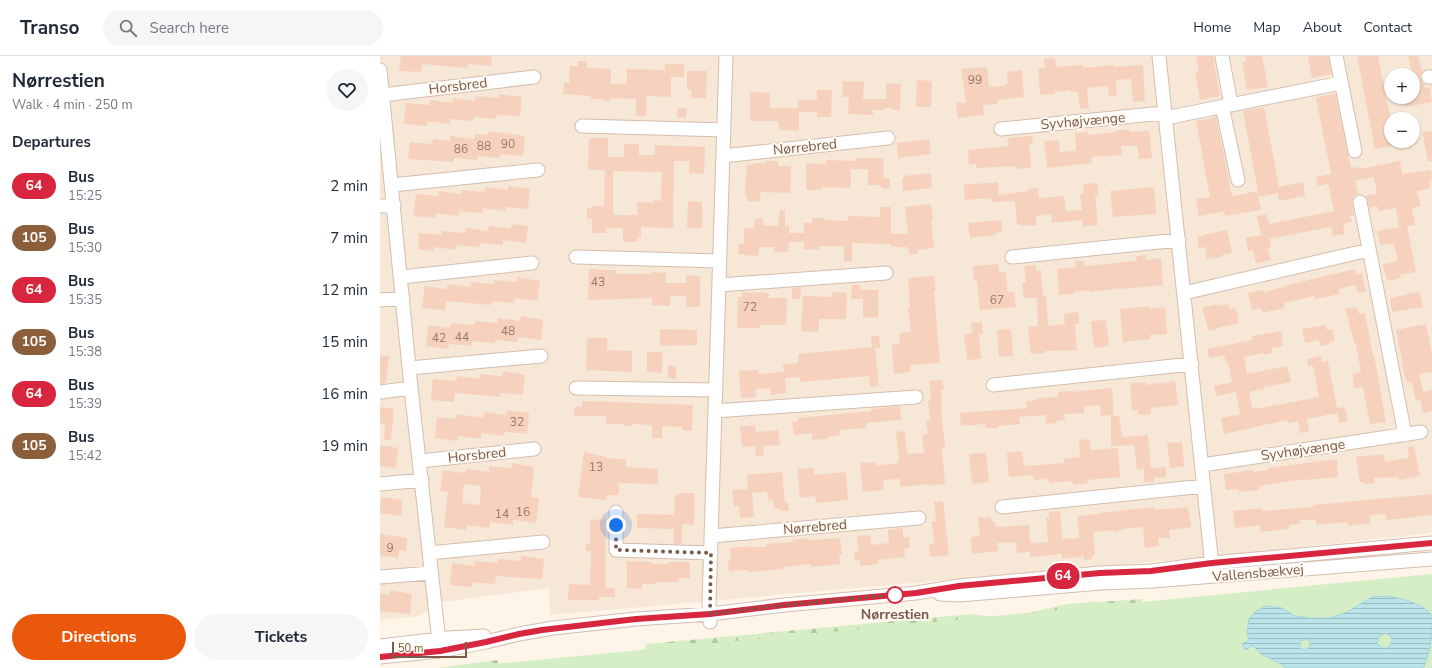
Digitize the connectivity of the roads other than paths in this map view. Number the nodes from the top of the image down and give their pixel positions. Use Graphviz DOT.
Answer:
graph roads {
  1 [pos="726,56"];
  2 [pos="1159,56"];
  3 [pos="1222,56"];
  4 [pos="1336,56"];
  5 [pos="380,70"];
  6 [pos="534,77"];
  7 [pos="1341,83"];
  8 [pos="382,95"];
  9 [pos="1227,105"];
  10 [pos="382,113"];
  11 [pos="1164,115"];
  12 [pos="582,126"];
  13 [pos="1001,129"];
  14 [pos="724,130"];
  15 [pos="888,138"];
  16 [pos="1355,151"];
  17 [pos="723,156"];
  18 [pos="538,170"];
  19 [pos="1238,180"];
  20 [pos="392,185"];
  21 [pos="1360,202"];
  22 [pos="394,205"];
  23 [pos="380,206"];
  24 [pos="1179,240"];
  25 [pos="1369,250"];
  26 [pos="576,257"];
  27 [pos="1012,257"];
  28 [pos="720,260"];
  29 [pos="532,263"];
  30 [pos="886,273"];
  31 [pos="401,277"];
  32 [pos="719,285"];
  33 [pos="1184,294"];
  34 [pos="403,298"];
  35 [pos="380,300"];
  36 [pos="541,356"];
  37 [pos="1192,364"];
  38 [pos="410,368"];
  39 [pos="993,385"];
  40 [pos="411,388"];
  41 [pos="576,388"];
  42 [pos="716,390"];
  43 [pos="380,392"];
  44 [pos="916,397"];
  45 [pos="715,411"];
  46 [pos="1421,432"];
  47 [pos="1405,435"];
  48 [pos="534,449"];
  49 [pos="420,461"];
  50 [pos="1202,465"];
  51 [pos="422,480"];
  52 [pos="380,484"];
  53 [pos="1204,486"];
  54 [pos="1002,507"];
  55 [pos="616,512"];
  56 [pos="919,518"];
  57 [pos="712,536"];
  58 [pos="543,542"];
  59 [pos="1432,543"];
  60 [pos="429,553"];
  61 [pos="711,553"];
  62 [pos="1432,559"];
  63 [pos="1212,563"];
  64 [pos="431,573"];
  65 [pos="1213,576"];
  66 [pos="380,577"];
  67 [pos="916,593"];
  68 [pos="710,618"];
  69 [pos="439,645"];
  70 [pos="380,646"];
  71 [pos="380,657"];
  1 -- 14 [label="street"];
  2 -- 11 [label="street"];
  3 -- 9 [label="street"];
  4 -- 7 [label="street"];
  5 -- 8 [label="street"];
  6 -- 8 [label="street, Horsbred"];
  7 -- 9 [label="street, Syvhøjvænge"];
  7 -- 16 [label="street"];
  8 -- 10 [label="street"];
  9 -- 11 [label="street, Syvhøjvænge"];
  9 -- 19 [label="street"];
  10 -- 20 [label="street"];
  11 -- 13 [label="street, Syvhøjvænge"];
  11 -- 24 [label="street"];
  12 -- 14 [label="street"];
  14 -- 17 [label="street"];
  15 -- 17 [label="street, Nørrebred"];
  17 -- 28 [label="street"];
  18 -- 20 [label="street"];
  20 -- 22 [label="street"];
  21 -- 25 [label="street"];
  22 -- 23 [label="street"];
  22 -- 31 [label="street"];
  24 -- 27 [label="street"];
  24 -- 33 [label="street"];
  25 -- 33 [label="street"];
  25 -- 47 [label="street"];
  26 -- 28 [label="street"];
  28 -- 32 [label="street"];
  29 -- 31 [label="street"];
  30 -- 32 [label="street"];
  31 -- 34 [label="street"];
  32 -- 42 [label="street"];
  33 -- 37 [label="street"];
  34 -- 35 [label="street"];
  34 -- 38 [label="street"];
  36 -- 38 [label="street"];
  37 -- 39 [label="street"];
  37 -- 50 [label="street"];
  38 -- 40 [label="street"];
  40 -- 43 [label="street"];
  40 -- 49 [label="street"];
  41 -- 42 [label="street"];
  42 -- 45 [label="street"];
  44 -- 45 [label="street"];
  45 -- 57 [label="street"];
  46 -- 47 [label="street, Syvhøjvænge"];
  47 -- 50 [label="street, Syvhøjvænge"];
  48 -- 49 [label="street, Horsbred"];
  49 -- 51 [label="street"];
  50 -- 53 [label="street"];
  51 -- 52 [label="street"];
  51 -- 60 [label="street"];
  53 -- 54 [label="street"];
  53 -- 63 [label="street"];
  55 -- 61 [label="street"];
  56 -- 57 [label="street, Nørrebred"];
  57 -- 61 [label="street"];
  58 -- 60 [label="street"];
  59 -- 63 [label="street, Vallensbækvej"];
  60 -- 64 [label="street"];
  61 -- 68 [label="street"];
  62 -- 65 [label="street, Vallensbækvej"];
  63 -- 65 [label="street"];
  63 -- 67 [label="street, Vallensbækvej"];
  64 -- 66 [label="street"];
  64 -- 69 [label="street"];
  65 -- 67 [label="street, Vallensbækvej"];
  67 -- 68 [label="street, Vallensbækvej"];
  68 -- 69 [label="street, Vallensbækvej"];
  69 -- 70 [label="street, Vallensbækvej"];
  69 -- 71 [label="street, Vallensbækvej"];
}
